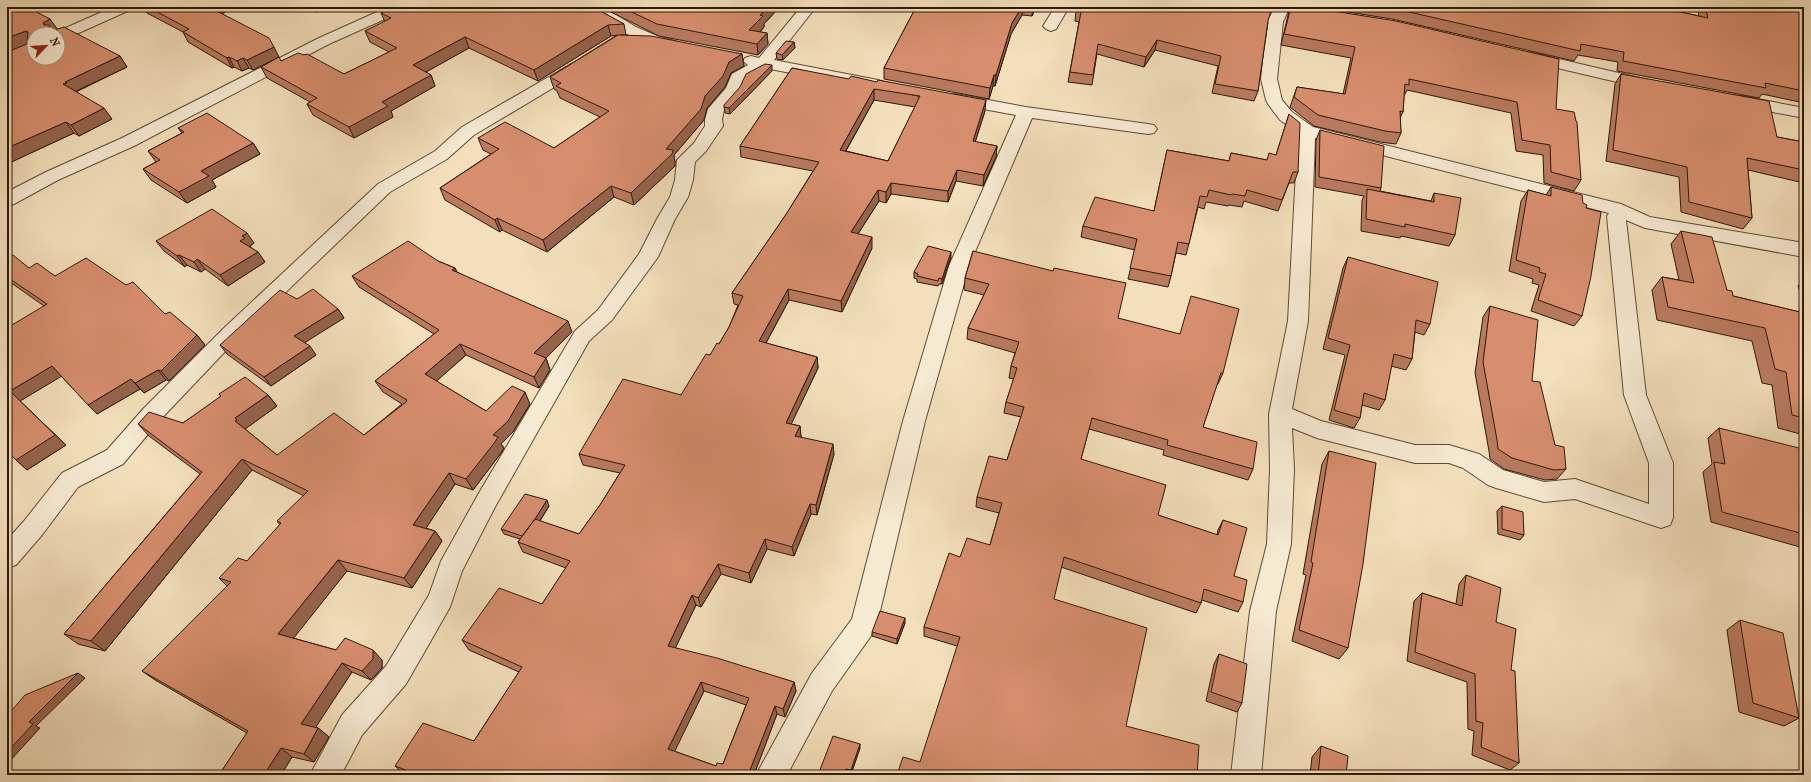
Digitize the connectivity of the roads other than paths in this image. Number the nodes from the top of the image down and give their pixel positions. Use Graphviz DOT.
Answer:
graph roads {
  1 [pos="125,7"];
  2 [pos="400,7"];
  3 [pos="593,7"];
  4 [pos="808,7"];
  5 [pos="1062,7"];
  6 [pos="1285,9"];
  7 [pos="1051,26"];
  8 [pos="66,33"];
  9 [pos="617,40"];
  10 [pos="654,41"];
  11 [pos="685,47"];
  12 [pos="1515,54"];
  13 [pos="590,58"];
  14 [pos="740,58"];
  15 [pos="763,63"];
  16 [pos="1660,86"];
  17 [pos="895,88"];
  18 [pos="941,96"];
  19 [pos="1727,99"];
  20 [pos="1026,112"];
  21 [pos="1804,112"];
  22 [pos="1148,128"];
  23 [pos="1307,131"];
  24 [pos="7,200"];
  25 [pos="1621,210"];
  26 [pos="1804,250"];
  27 [pos="1280,414"];
  28 [pos="7,557"];
  29 [pos="325,775"];
  30 [pos="771,775"];
  31 [pos="1246,775"];
  1 -- 8 [label="street"];
  2 -- 24 [label="street"];
  3 -- 10 [label="street"];
  4 -- 15 [label="street"];
  5 -- 7 [label="street"];
  6 -- 23 [label="street"];
  9 -- 10 [label="street"];
  10 -- 11 [label="street"];
  12 -- 16 [label="street"];
  13 -- 28 [label="street"];
  14 -- 15 [label="street"];
  15 -- 17 [label="street"];
  15 -- 29 [label="street"];
  18 -- 20 [label="street"];
  19 -- 21 [label="street"];
  20 -- 22 [label="street"];
  20 -- 30 [label="street"];
  23 -- 25 [label="street"];
  23 -- 27 [label="street"];
  25 -- 26 [label="street"];
  25 -- 27 [label="street"];
  27 -- 31 [label="street"];
}
